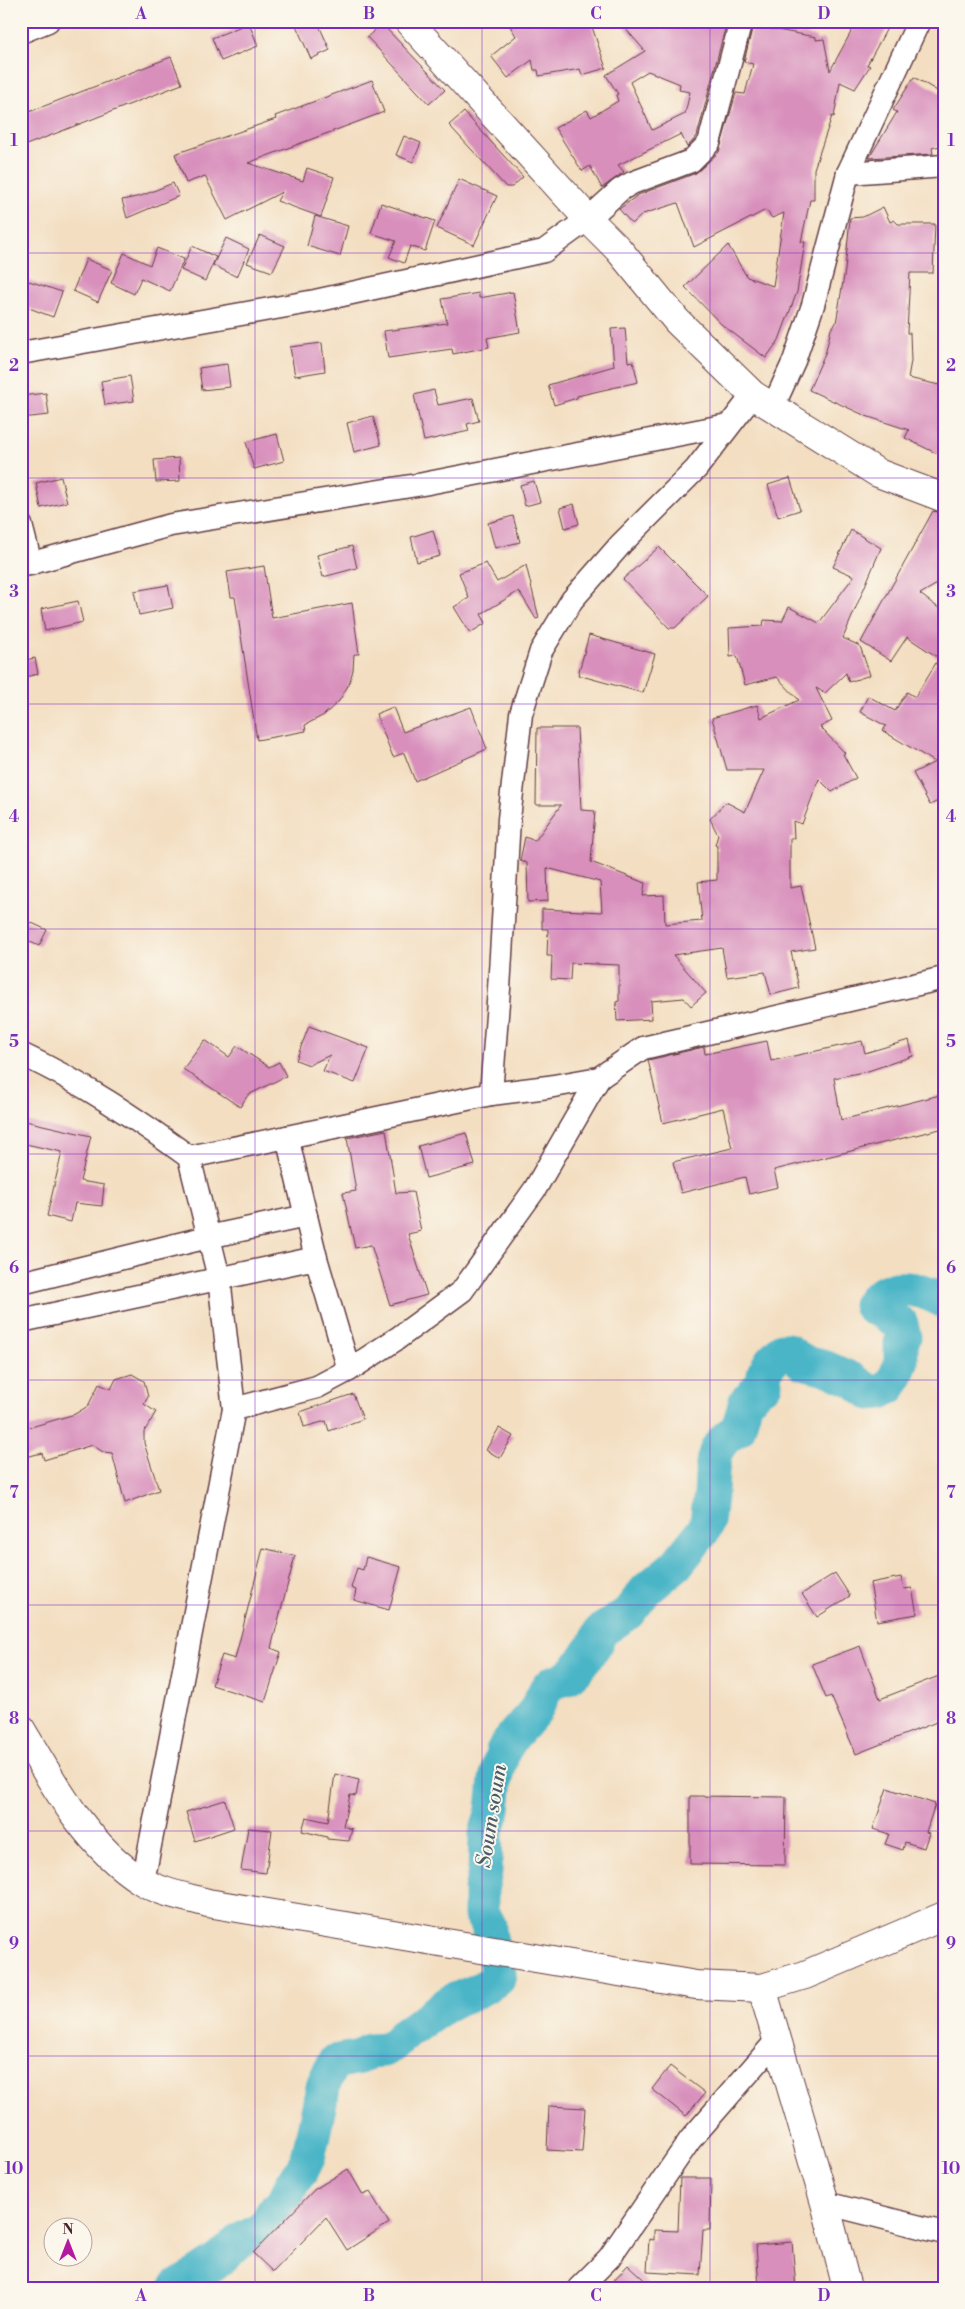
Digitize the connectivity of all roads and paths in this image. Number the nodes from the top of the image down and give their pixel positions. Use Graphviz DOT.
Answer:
graph roads {
  1 [pos="48,21"];
  2 [pos="408,21"];
  3 [pos="741,21"];
  4 [pos="920,21"];
  5 [pos="21,32"];
  6 [pos="944,166"];
  7 [pos="848,173"];
  8 [pos="588,219"];
  9 [pos="21,353"];
  10 [pos="762,402"];
  11 [pos="728,425"];
  12 [pos="944,498"];
  13 [pos="21,526"];
  14 [pos="26,565"];
  15 [pos="944,978"];
  16 [pos="21,1054"];
  17 [pos="599,1078"];
  18 [pos="491,1094"];
  19 [pos="287,1137"];
  20 [pos="189,1156"];
  21 [pos="306,1216"];
  22 [pos="208,1237"];
  23 [pos="316,1258"];
  24 [pos="219,1278"];
  25 [pos="21,1283"];
  26 [pos="21,1321"];
  27 [pos="348,1370"];
  28 [pos="234,1409"];
  29 [pos="21,1729"];
  30 [pos="143,1882"];
  31 [pos="944,1916"];
  32 [pos="762,1988"];
  33 [pos="778,2039"];
  34 [pos="825,2203"];
  35 [pos="944,2233"];
  36 [pos="587,2281"];
  37 [pos="847,2288"];
  1 -- 5 [label="street"];
  2 -- 8 [label="main road"];
  3 -- 8 [label="street"];
  4 -- 7 [label="street"];
  6 -- 7 [label="street"];
  7 -- 10 [label="street"];
  8 -- 9 [label="street"];
  8 -- 10 [label="main road"];
  10 -- 11 [label="street"];
  10 -- 12 [label="main road"];
  11 -- 14 [label="street"];
  11 -- 18 [label="street"];
  13 -- 14 [label="street"];
  15 -- 17 [label="street"];
  16 -- 20 [label="street"];
  17 -- 18 [label="street"];
  17 -- 27 [label="street"];
  18 -- 19 [label="street"];
  19 -- 20 [label="street"];
  19 -- 21 [label="street"];
  20 -- 22 [label="street"];
  21 -- 22 [label="street"];
  21 -- 23 [label="street"];
  22 -- 24 [label="street"];
  22 -- 25 [label="street"];
  23 -- 24 [label="street"];
  23 -- 27 [label="street"];
  24 -- 26 [label="street"];
  24 -- 28 [label="street"];
  27 -- 28 [label="street"];
  28 -- 30 [label="street"];
  29 -- 30 [label="main road"];
  30 -- 32 [label="main road"];
  31 -- 32 [label="main road"];
  32 -- 33 [label="main road"];
  33 -- 34 [label="main road"];
  33 -- 36 [label="street"];
  34 -- 35 [label="street"];
  34 -- 37 [label="main road"];
}
